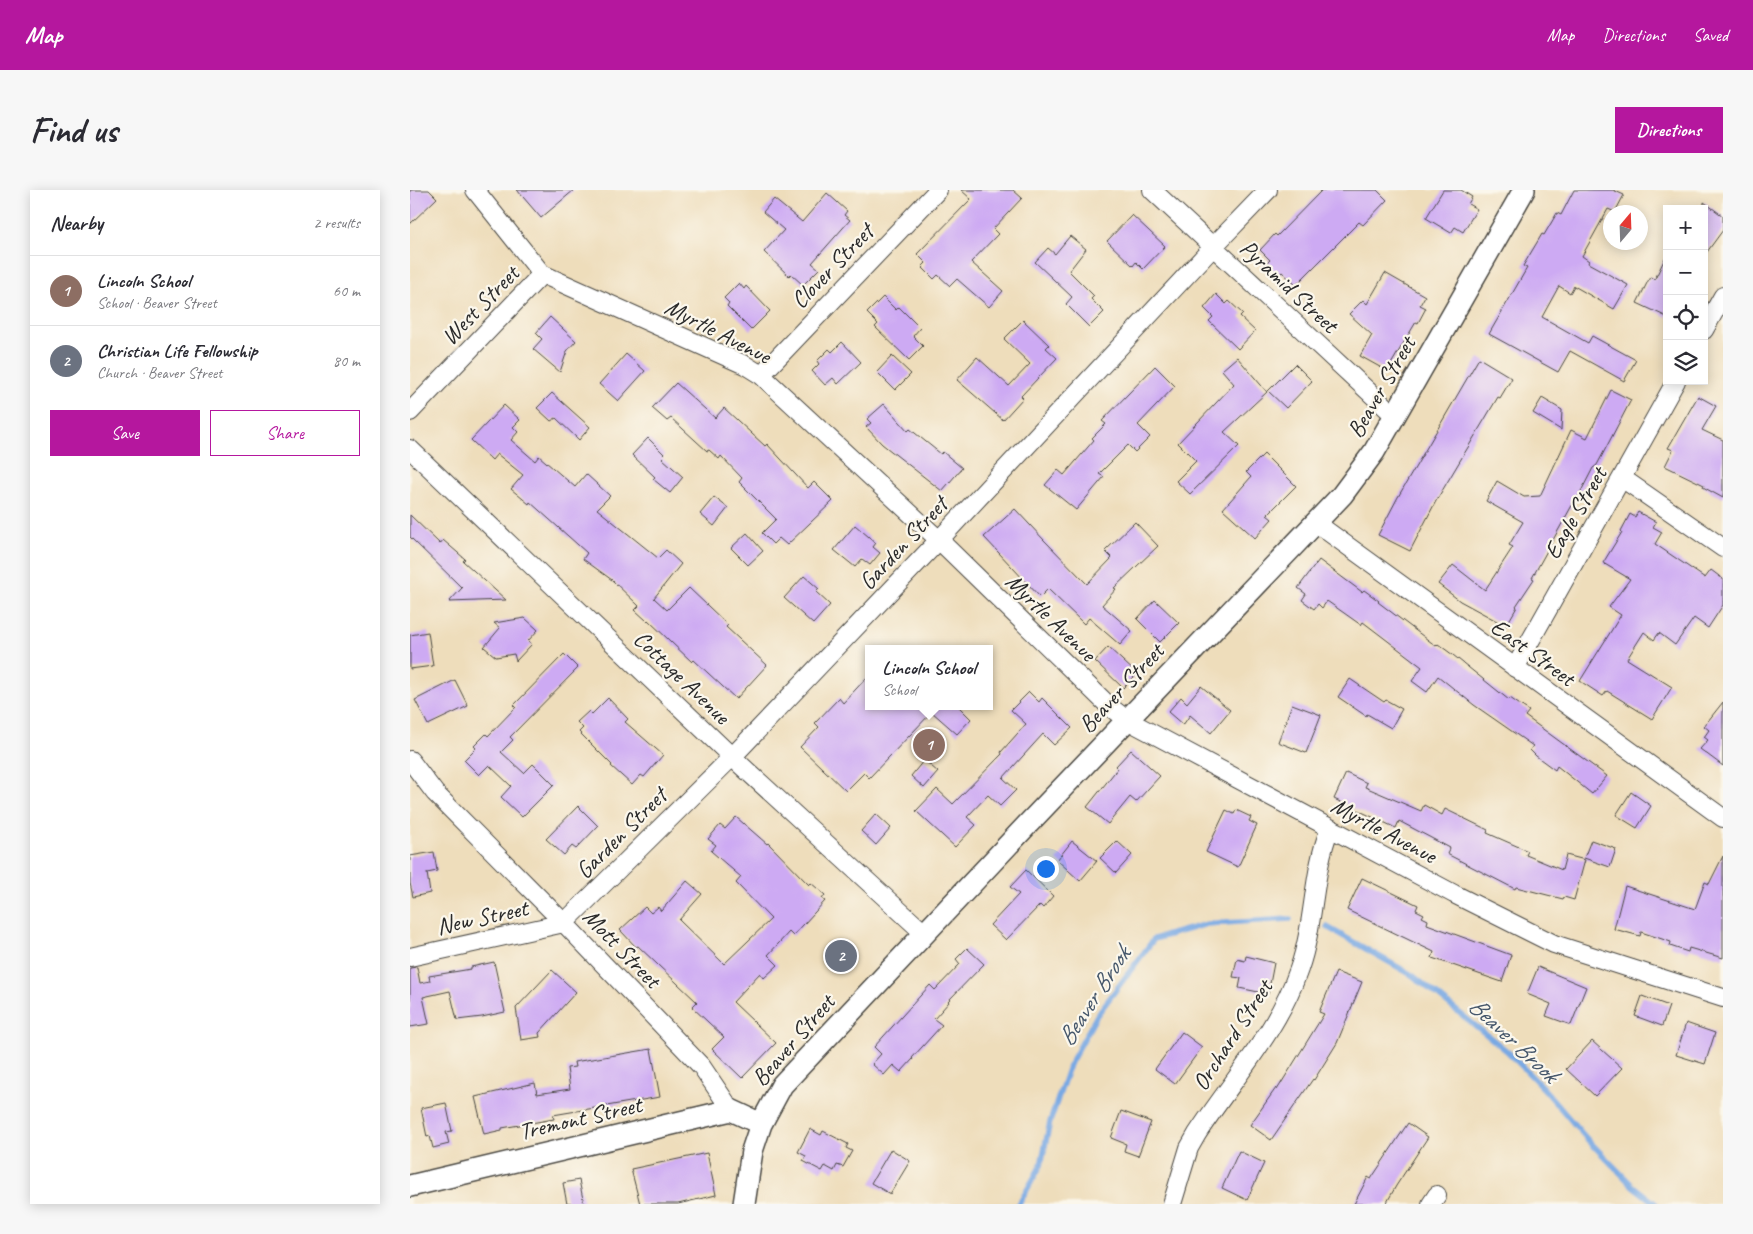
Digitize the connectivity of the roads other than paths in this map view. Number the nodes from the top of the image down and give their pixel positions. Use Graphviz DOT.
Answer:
graph roads {
  1 [pos="475,190"];
  2 [pos="938,190"];
  3 [pos="1152,190"];
  4 [pos="1268,190"];
  5 [pos="1524,190"];
  6 [pos="1213,247"];
  7 [pos="542,274"];
  8 [pos="1723,296"];
  9 [pos="1708,323"];
  10 [pos="761,375"];
  11 [pos="1674,385"];
  12 [pos="410,412"];
  13 [pos="1395,416"];
  14 [pos="410,449"];
  15 [pos="1622,478"];
  16 [pos="1316,523"];
  17 [pos="939,540"];
  18 [pos="1723,548"];
  19 [pos="1515,668"];
  20 [pos="1127,720"];
  21 [pos="732,757"];
  22 [pos="410,760"];
  23 [pos="1723,818"];
  24 [pos="1330,828"];
  25 [pos="564,923"];
  26 [pos="925,934"];
  27 [pos="410,957"];
  28 [pos="1723,998"];
  29 [pos="731,1110"];
  30 [pos="761,1124"];
  31 [pos="410,1186"];
  32 [pos="744,1204"];
  33 [pos="1172,1204"];
  1 -- 7 [label="street, Myrtle Avenue"];
  2 -- 10 [label="street, Clover Street"];
  3 -- 6 [label="street, Pyramid Street"];
  4 -- 6 [label="street, Garden Street"];
  5 -- 13 [label="street, Beaver Street"];
  6 -- 13 [label="street, Pyramid Street"];
  6 -- 17 [label="street, Garden Street"];
  7 -- 10 [label="street, Myrtle Avenue"];
  7 -- 12 [label="street, West Street"];
  8 -- 9 [label="street"];
  10 -- 17 [label="street, Myrtle Avenue"];
  11 -- 15 [label="street, Eagle Street"];
  13 -- 16 [label="street, Beaver Street"];
  14 -- 21 [label="street, Cottage Avenue"];
  15 -- 18 [label="street"];
  15 -- 19 [label="street, Eagle Street"];
  16 -- 19 [label="street, East Street"];
  16 -- 20 [label="street, Beaver Street"];
  17 -- 20 [label="street, Myrtle Avenue"];
  17 -- 21 [label="street, Garden Street"];
  19 -- 23 [label="street, East Street"];
  20 -- 24 [label="street, Myrtle Avenue"];
  20 -- 26 [label="street, Beaver Street"];
  21 -- 25 [label="street, Garden Street"];
  21 -- 26 [label="street, Cottage Avenue"];
  22 -- 25 [label="street, Mott Street"];
  24 -- 28 [label="street, Myrtle Avenue"];
  24 -- 33 [label="street, Orchard Street"];
  25 -- 27 [label="street, New Street"];
  25 -- 29 [label="street, Mott Street"];
  26 -- 30 [label="street, Beaver Street"];
  29 -- 30 [label="street"];
  29 -- 31 [label="street, Tremont Street"];
  30 -- 32 [label="street, Beaver Street"];
}
